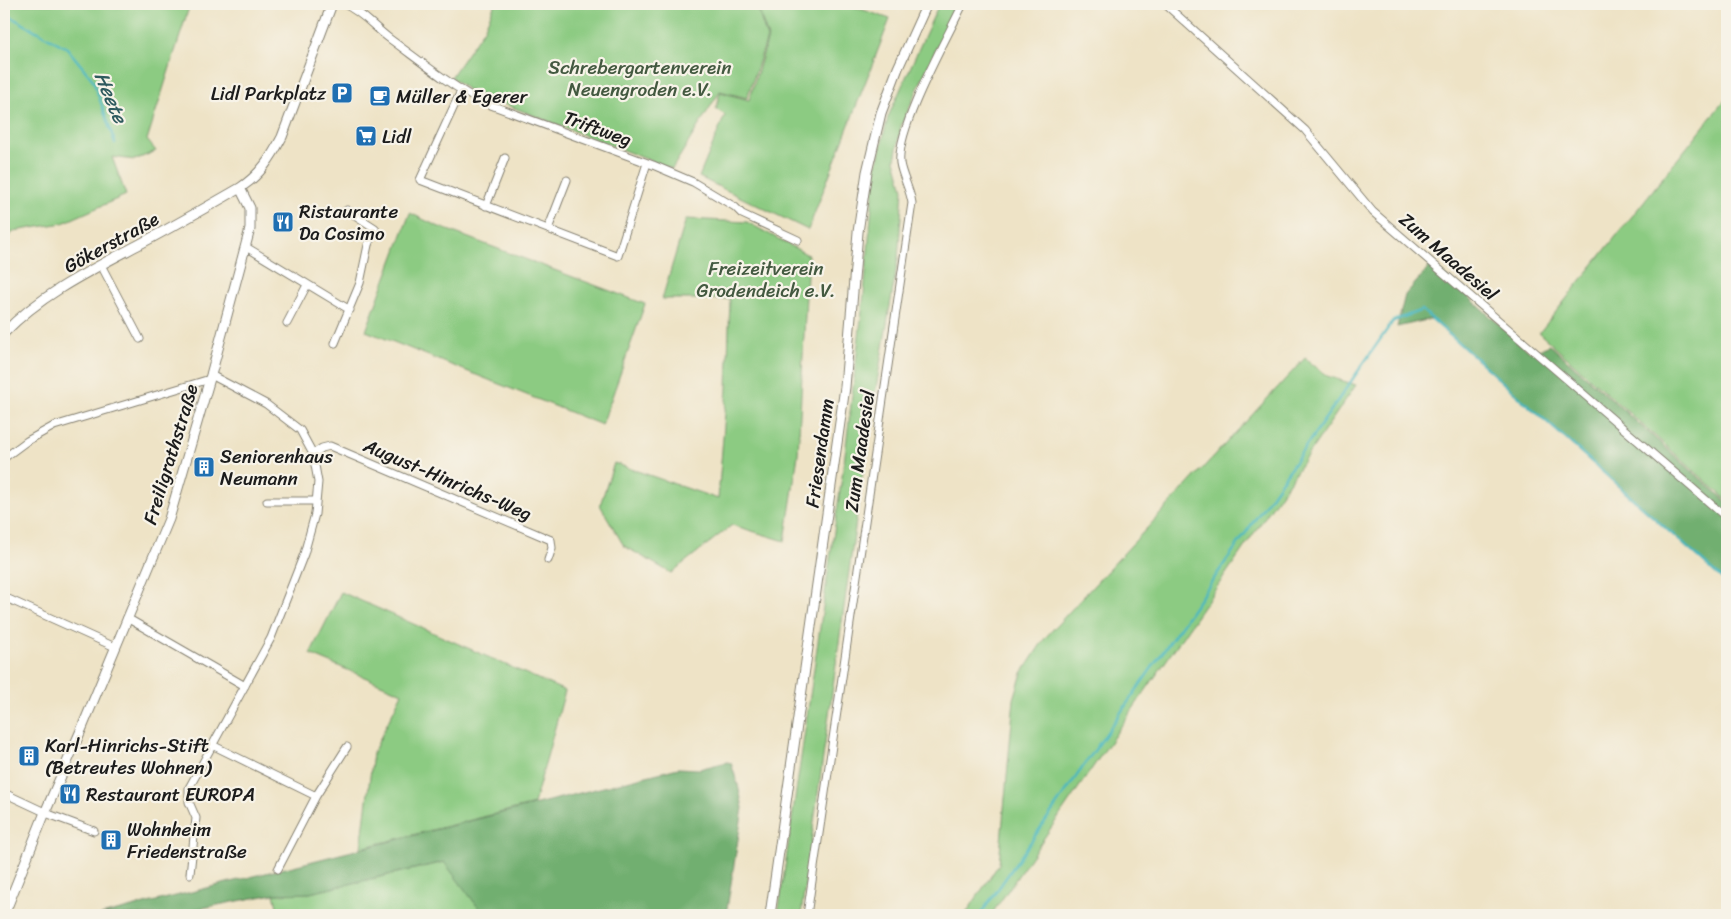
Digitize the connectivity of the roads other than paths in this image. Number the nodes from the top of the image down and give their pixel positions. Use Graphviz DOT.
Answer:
graph roads {
  1 [pos="332,4"];
  2 [pos="344,4"];
  3 [pos="927,4"];
  4 [pos="963,4"];
  5 [pos="1165,4"];
  6 [pos="461,92"];
  7 [pos="505,158"];
  8 [pos="647,163"];
  9 [pos="567,180"];
  10 [pos="240,188"];
  11 [pos="486,206"];
  12 [pos="347,210"];
  13 [pos="548,229"];
  14 [pos="798,240"];
  15 [pos="246,247"];
  16 [pos="101,265"];
  17 [pos="307,284"];
  18 [pos="350,310"];
  19 [pos="287,323"];
  20 [pos="4,333"];
  21 [pos="140,340"];
  22 [pos="336,343"];
  23 [pos="211,377"];
  24 [pos="313,454"];
  25 [pos="4,458"];
  26 [pos="268,501"];
  27 [pos="315,501"];
  28 [pos="1727,518"];
  29 [pos="548,560"];
  30 [pos="4,597"];
  31 [pos="127,618"];
  32 [pos="115,647"];
  33 [pos="245,686"];
  34 [pos="212,745"];
  35 [pos="347,747"];
  36 [pos="4,793"];
  37 [pos="316,796"];
  38 [pos="45,812"];
  39 [pos="94,831"];
  40 [pos="278,869"];
  41 [pos="190,874"];
  42 [pos="4,915"];
  43 [pos="770,915"];
  44 [pos="807,915"];
  1 -- 10 [label="main road"];
  2 -- 6 [label="street, Triftweg"];
  3 -- 43 [label="main road, Friesendamm"];
  4 -- 44 [label="street, Zum Maadesiel"];
  5 -- 28 [label="street, Zum Maadesiel"];
  6 -- 8 [label="street, Triftweg"];
  6 -- 11 [label="street"];
  7 -- 11 [label="street"];
  8 -- 13 [label="street"];
  8 -- 14 [label="street, Triftweg"];
  9 -- 13 [label="street"];
  10 -- 15 [label="main road, Freiligrathstraße"];
  10 -- 16 [label="main road, Gökerstraße"];
  11 -- 13 [label="street"];
  12 -- 18 [label="street"];
  15 -- 17 [label="street"];
  15 -- 23 [label="main road, Freiligrathstraße"];
  16 -- 20 [label="main road, Gökerstraße"];
  16 -- 21 [label="street"];
  17 -- 18 [label="street"];
  17 -- 19 [label="street"];
  18 -- 22 [label="street"];
  23 -- 24 [label="street"];
  23 -- 25 [label="street"];
  23 -- 31 [label="main road, Freiligrathstraße"];
  24 -- 27 [label="street"];
  24 -- 29 [label="street, August-Hinrichs-Weg"];
  26 -- 27 [label="street"];
  27 -- 33 [label="street"];
  30 -- 32 [label="street"];
  31 -- 32 [label="main road, Freiligrathstraße"];
  31 -- 33 [label="street"];
  32 -- 38 [label="main road, Freiligrathstraße"];
  33 -- 34 [label="street"];
  34 -- 37 [label="street"];
  34 -- 41 [label="street"];
  35 -- 37 [label="street"];
  36 -- 38 [label="street"];
  37 -- 40 [label="street"];
  38 -- 39 [label="street"];
  38 -- 42 [label="main road, Freiligrathstraße"];
}
